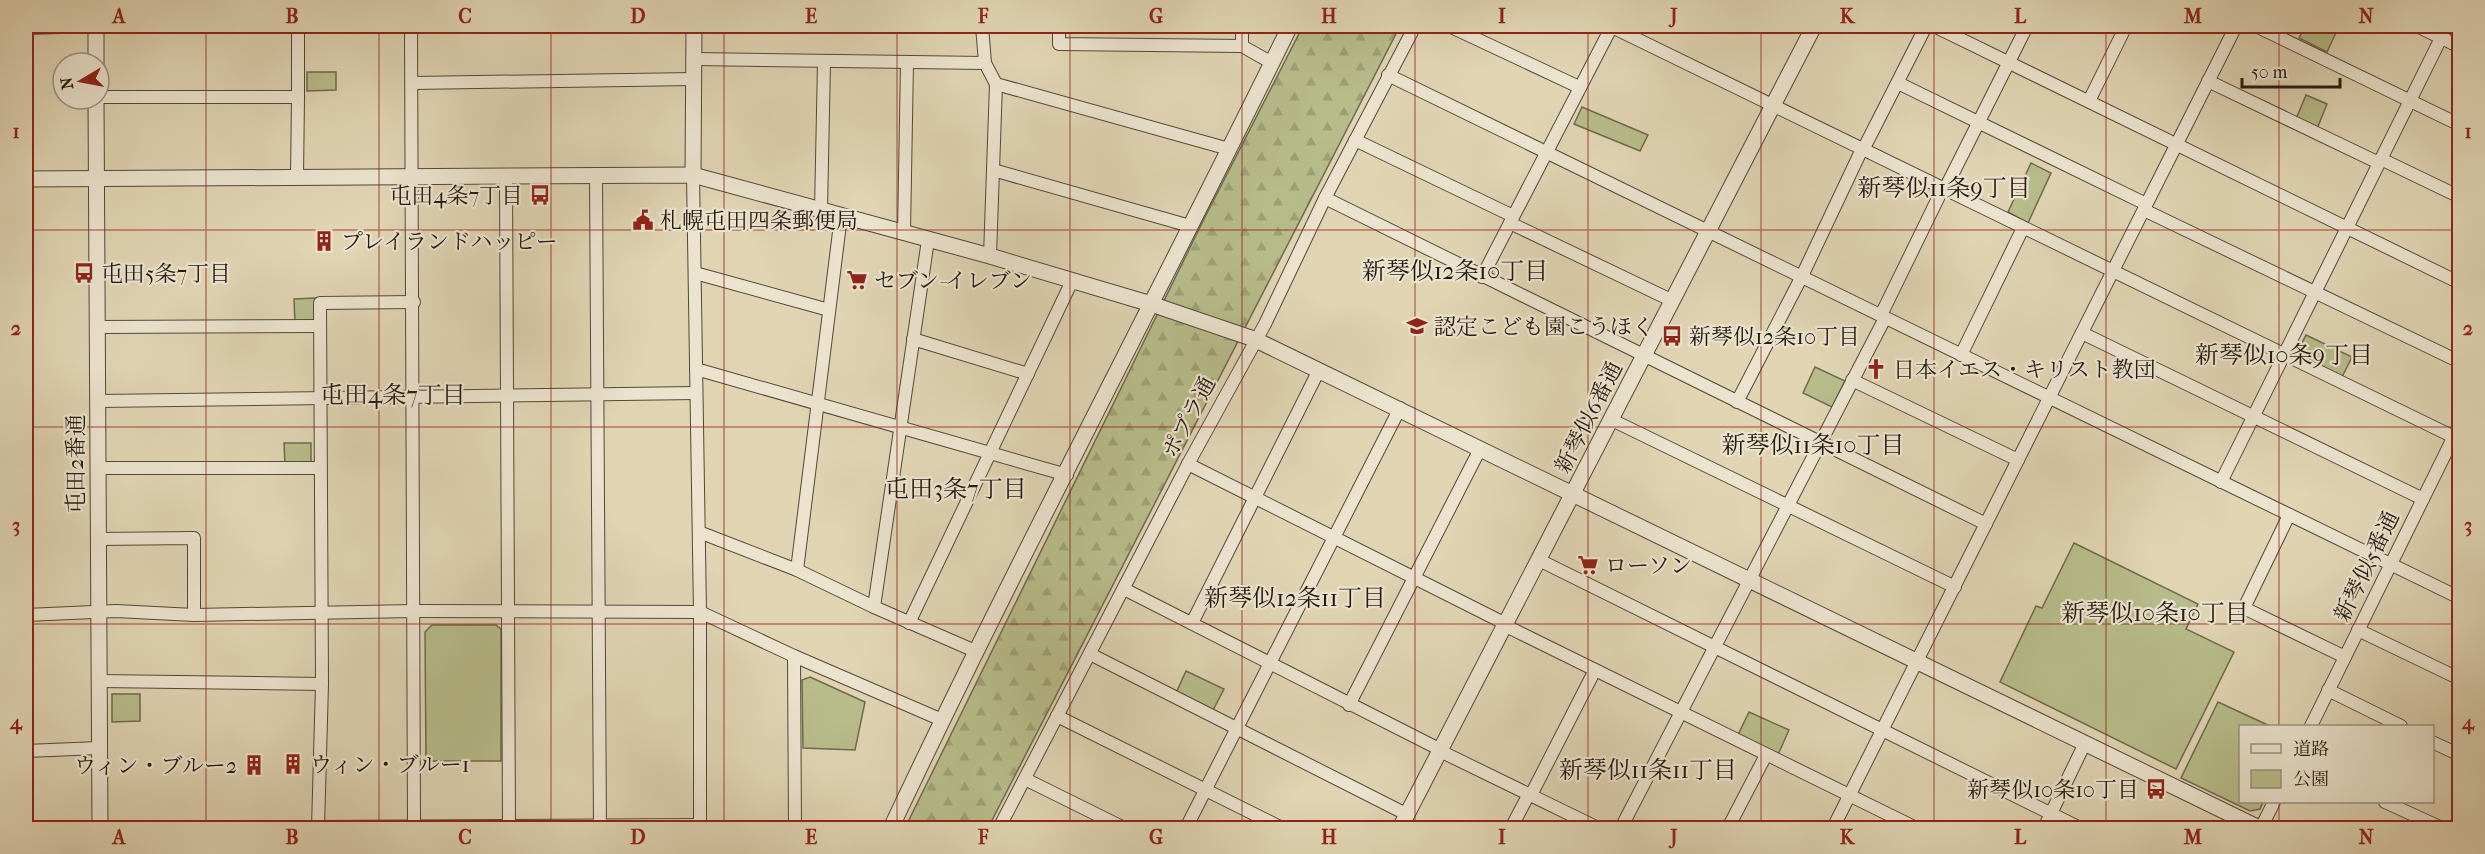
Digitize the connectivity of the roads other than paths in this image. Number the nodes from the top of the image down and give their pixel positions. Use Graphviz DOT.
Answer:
graph roads {
  1 [pos="96,26"];
  2 [pos="298,26"];
  3 [pos="411,26"];
  4 [pos="694,26"];
  5 [pos="982,26"];
  6 [pos="1059,26"];
  7 [pos="1242,26"];
  8 [pos="1290,26"];
  9 [pos="1414,26"];
  10 [pos="1449,26"];
  11 [pos="1611,26"];
  12 [pos="1814,26"];
  13 [pos="1926,26"];
  14 [pos="1934,26"];
  15 [pos="2027,26"];
  16 [pos="2126,26"];
  17 [pos="2236,26"];
  18 [pos="2256,26"];
  19 [pos="2416,26"];
  20 [pos="2447,26"];
  21 [pos="26,28"];
  22 [pos="2441,38"];
  23 [pos="1242,46"];
  24 [pos="2460,47"];
  25 [pos="96,51"];
  26 [pos="694,60"];
  27 [pos="824,62"];
  28 [pos="2008,62"];
  29 [pos="907,63"];
  30 [pos="985,63"];
  31 [pos="1272,63"];
  32 [pos="1388,75"];
  33 [pos="694,79"];
  34 [pos="2208,81"];
  35 [pos="412,83"];
  36 [pos="1898,83"];
  37 [pos="996,84"];
  38 [pos="1579,87"];
  39 [pos="298,97"];
  40 [pos="111,98"];
  41 [pos="2089,101"];
  42 [pos="2410,101"];
  43 [pos="1773,105"];
  44 [pos="98,111"];
  45 [pos="1978,123"];
  46 [pos="2460,125"];
  47 [pos="1355,141"];
  48 [pos="2177,144"];
  49 [pos="1229,149"];
  50 [pos="1863,149"];
  51 [pos="1547,152"];
  52 [pos="2380,161"];
  53 [pos="993,170"];
  54 [pos="693,175"];
  55 [pos="506,176"];
  56 [pos="596,176"];
  57 [pos="297,177"];
  58 [pos="413,177"];
  59 [pos="97,178"];
  60 [pos="26,179"];
  61 [pos="1944,188"];
  62 [pos="2460,197"];
  63 [pos="1325,198"];
  64 [pos="2145,207"];
  65 [pos="821,210"];
  66 [pos="841,216"];
  67 [pos="1512,220"];
  68 [pos="1190,226"];
  69 [pos="2023,228"];
  70 [pos="2347,228"];
  71 [pos="1709,231"];
  72 [pos="904,232"];
  73 [pos="928,240"];
  74 [pos="990,256"];
  75 [pos="2113,271"];
  76 [pos="695,273"];
  77 [pos="1802,276"];
  78 [pos="1482,277"];
  79 [pos="1072,281"];
  80 [pos="2460,283"];
  81 [pos="2316,293"];
  82 [pos="1672,301"];
  83 [pos="414,302"];
  84 [pos="1151,304"];
  85 [pos="829,310"];
  86 [pos="1883,316"];
  87 [pos="320,326"];
  88 [pos="98,327"];
  89 [pos="2082,333"];
  90 [pos="913,339"];
  91 [pos="1254,339"];
  92 [pos="1961,354"];
  93 [pos="2285,354"];
  94 [pos="1644,357"];
  95 [pos="2460,362"];
  96 [pos="696,369"];
  97 [pos="1319,370"];
  98 [pos="1028,374"];
  99 [pos="1852,380"];
  100 [pos="696,393"];
  101 [pos="598,394"];
  102 [pos="414,395"];
  103 [pos="508,395"];
  104 [pos="319,398"];
  105 [pos="2049,398"];
  106 [pos="98,400"];
  107 [pos="818,402"];
  108 [pos="1737,402"];
  109 [pos="1400,408"];
  110 [pos="2254,417"];
  111 [pos="1612,420"];
  112 [pos="2460,424"];
  113 [pos="902,427"];
  114 [pos="2456,439"];
  115 [pos="1821,443"];
  116 [pos="1480,449"];
  117 [pos="991,453"];
  118 [pos="2018,460"];
  119 [pos="1188,464"];
  120 [pos="98,468"];
  121 [pos="319,468"];
  122 [pos="1067,475"];
  123 [pos="2221,482"];
  124 [pos="1574,494"];
  125 [pos="1255,497"];
  126 [pos="2423,499"];
  127 [pos="1788,505"];
  128 [pos="2289,515"];
  129 [pos="1986,524"];
  130 [pos="699,532"];
  131 [pos="1334,537"];
  132 [pos="98,539"];
  133 [pos="1539,560"];
  134 [pos="2390,564"];
  135 [pos="797,570"];
  136 [pos="1415,578"];
  137 [pos="1750,579"];
  138 [pos="1955,586"];
  139 [pos="1124,589"];
  140 [pos="2460,598"];
  141 [pos="874,607"];
  142 [pos="600,610"];
  143 [pos="414,611"];
  144 [pos="508,611"];
  145 [pos="321,612"];
  146 [pos="700,612"];
  147 [pos="98,613"];
  148 [pos="26,615"];
  149 [pos="194,615"];
  150 [pos="909,623"];
  151 [pos="1192,624"];
  152 [pos="1506,625"];
  153 [pos="2358,630"];
  154 [pos="1715,646"];
  155 [pos="975,651"];
  156 [pos="1090,654"];
  157 [pos="794,656"];
  158 [pos="2345,657"];
  159 [pos="1917,661"];
  160 [pos="1272,664"];
  161 [pos="1595,670"];
  162 [pos="2460,679"];
  163 [pos="99,681"];
  164 [pos="322,684"];
  165 [pos="2328,690"];
  166 [pos="1349,705"];
  167 [pos="1681,712"];
  168 [pos="1057,716"];
  169 [pos="942,720"];
  170 [pos="2311,725"];
  171 [pos="2399,725"];
  172 [pos="1237,728"];
  173 [pos="1883,729"];
  174 [pos="2434,742"];
  175 [pos="2085,743"];
  176 [pos="99,748"];
  177 [pos="1441,750"];
  178 [pos="26,752"];
  179 [pos="1766,755"];
  180 [pos="2460,755"];
  181 [pos="1025,779"];
  182 [pos="1205,791"];
  183 [pos="1530,795"];
  184 [pos="1849,796"];
  185 [pos="2273,803"];
  186 [pos="2389,803"];
  187 [pos="2051,814"];
  188 [pos="1404,822"];
  189 [pos="26,827"];
  190 [pos="414,827"];
  191 [pos="509,827"];
  192 [pos="600,827"];
  193 [pos="700,827"];
  194 [pos="100,828"];
  195 [pos="318,828"];
  196 [pos="795,828"];
  197 [pos="891,828"];
  198 [pos="999,828"];
  199 [pos="1124,828"];
  200 [pos="1186,828"];
  201 [pos="1282,828"];
  202 [pos="1511,828"];
  203 [pos="1598,828"];
  204 [pos="1621,828"];
  205 [pos="1728,828"];
  206 [pos="1833,828"];
  207 [pos="1916,828"];
  208 [pos="2044,828"];
  209 [pos="2080,828"];
  210 [pos="2260,828"];
  211 [pos="2442,828"];
  1 -- 21 [label="street"];
  1 -- 25 [label="street"];
  2 -- 39 [label="street"];
  3 -- 35 [label="street"];
  4 -- 26 [label="street"];
  5 -- 30 [label="street"];
  6 -- 23 [label="street"];
  7 -- 23 [label="street"];
  8 -- 31 [label="street"];
  9 -- 32 [label="street, ポプラ通"];
  10 -- 38 [label="street"];
  11 -- 38 [label="street"];
  11 -- 43 [label="street"];
  12 -- 43 [label="street, 新琴似6番通"];
  13 -- 36 [label="street"];
  14 -- 28 [label="street"];
  15 -- 28 [label="street"];
  16 -- 41 [label="street"];
  17 -- 34 [label="street"];
  18 -- 42 [label="street"];
  19 -- 22 [label="street"];
  20 -- 22 [label="street"];
  22 -- 24 [label="street"];
  22 -- 42 [label="street"];
  23 -- 31 [label="street"];
  26 -- 27 [label="street"];
  26 -- 33 [label="street"];
  27 -- 29 [label="street"];
  27 -- 65 [label="street"];
  28 -- 41 [label="street"];
  28 -- 45 [label="street"];
  29 -- 30 [label="street"];
  29 -- 72 [label="street"];
  30 -- 37 [label="street"];
  31 -- 49 [label="street"];
  32 -- 47 [label="street, ポプラ通"];
  32 -- 51 [label="street"];
  33 -- 35 [label="street"];
  33 -- 54 [label="street"];
  34 -- 48 [label="street"];
  34 -- 52 [label="street"];
  35 -- 58 [label="street"];
  36 -- 45 [label="street"];
  36 -- 50 [label="street"];
  37 -- 49 [label="street"];
  37 -- 53 [label="street"];
  38 -- 51 [label="street"];
  39 -- 40 [label="street"];
  39 -- 57 [label="street"];
  41 -- 48 [label="street"];
  42 -- 46 [label="street"];
  42 -- 52 [label="street"];
  43 -- 50 [label="street"];
  43 -- 71 [label="street, 新琴似6番通"];
  44 -- 59 [label="street, 屯田2番通"];
  45 -- 61 [label="street"];
  45 -- 64 [label="street"];
  47 -- 63 [label="street, ポプラ通"];
  47 -- 67 [label="street"];
  48 -- 64 [label="street"];
  48 -- 70 [label="street"];
  49 -- 68 [label="street"];
  50 -- 61 [label="street"];
  50 -- 77 [label="street"];
  51 -- 67 [label="street"];
  51 -- 71 [label="street"];
  52 -- 62 [label="street"];
  52 -- 70 [label="street"];
  53 -- 68 [label="street"];
  53 -- 74 [label="street"];
  54 -- 56 [label="street"];
  54 -- 65 [label="street"];
  54 -- 76 [label="street"];
  55 -- 56 [label="street"];
  55 -- 58 [label="street"];
  55 -- 103 [label="street"];
  56 -- 101 [label="street"];
  57 -- 58 [label="street"];
  57 -- 59 [label="street"];
  58 -- 83 [label="street"];
  59 -- 60 [label="street"];
  59 -- 88 [label="street, 屯田2番通"];
  61 -- 69 [label="street"];
  61 -- 86 [label="street"];
  63 -- 78 [label="street"];
  63 -- 91 [label="street, ポプラ通"];
  64 -- 75 [label="street"];
  64 -- 81 [label="street"];
  65 -- 66 [label="street"];
  66 -- 72 [label="street"];
  66 -- 85 [label="street"];
  67 -- 78 [label="street"];
  67 -- 82 [label="street"];
  68 -- 84 [label="street"];
  69 -- 75 [label="street"];
  69 -- 92 [label="street"];
  70 -- 80 [label="street"];
  70 -- 81 [label="street"];
  71 -- 77 [label="street"];
  71 -- 82 [label="street, 新琴似6番通"];
  72 -- 73 [label="street"];
  73 -- 74 [label="street"];
  73 -- 90 [label="street"];
  74 -- 79 [label="street"];
  75 -- 89 [label="street"];
  75 -- 93 [label="street"];
  76 -- 85 [label="street"];
  76 -- 96 [label="street"];
  77 -- 86 [label="street"];
  77 -- 108 [label="street"];
  78 -- 94 [label="street"];
  79 -- 84 [label="street"];
  79 -- 98 [label="street"];
  81 -- 93 [label="street"];
  81 -- 95 [label="street"];
  82 -- 94 [label="street, 新琴似6番通"];
  83 -- 87 [label="street"];
  83 -- 102 [label="street"];
  84 -- 91 [label="street"];
  84 -- 122 [label="street"];
  85 -- 107 [label="street"];
  86 -- 92 [label="street"];
  86 -- 99 [label="street"];
  87 -- 88 [label="street"];
  87 -- 104 [label="street"];
  88 -- 106 [label="street, 屯田2番通"];
  89 -- 105 [label="street"];
  89 -- 110 [label="street"];
  90 -- 98 [label="street"];
  90 -- 113 [label="street"];
  91 -- 97 [label="street"];
  91 -- 119 [label="street, ポプラ通"];
  92 -- 105 [label="street"];
  93 -- 110 [label="street"];
  93 -- 114 [label="street"];
  94 -- 108 [label="street"];
  94 -- 111 [label="street, 新琴似6番通"];
  96 -- 100 [label="street"];
  96 -- 107 [label="street"];
  97 -- 109 [label="street"];
  97 -- 125 [label="street"];
  98 -- 117 [label="street"];
  99 -- 115 [label="street"];
  99 -- 118 [label="street"];
  100 -- 101 [label="street"];
  100 -- 130 [label="street"];
  101 -- 103 [label="street"];
  101 -- 142 [label="street"];
  102 -- 103 [label="street"];
  102 -- 104 [label="street"];
  102 -- 143 [label="street"];
  103 -- 144 [label="street"];
  104 -- 106 [label="street"];
  104 -- 121 [label="street"];
  105 -- 118 [label="street"];
  105 -- 123 [label="street"];
  106 -- 120 [label="street, 屯田2番通"];
  107 -- 113 [label="street"];
  107 -- 135 [label="street"];
  108 -- 115 [label="street"];
  109 -- 116 [label="street"];
  109 -- 131 [label="street"];
  110 -- 123 [label="street"];
  110 -- 126 [label="street"];
  111 -- 124 [label="street, 新琴似6番通"];
  111 -- 127 [label="street"];
  112 -- 114 [label="street, 新琴似5番通"];
  113 -- 117 [label="street"];
  113 -- 141 [label="street"];
  114 -- 126 [label="street, 新琴似5番通"];
  115 -- 127 [label="street"];
  115 -- 129 [label="street"];
  116 -- 124 [label="street"];
  116 -- 136 [label="street"];
  117 -- 122 [label="street"];
  117 -- 150 [label="street"];
  118 -- 129 [label="street"];
  119 -- 125 [label="street"];
  119 -- 139 [label="street, ポプラ通"];
  120 -- 121 [label="street"];
  120 -- 132 [label="street, 屯田2番通"];
  121 -- 145 [label="street"];
  122 -- 155 [label="street"];
  123 -- 128 [label="street"];
  124 -- 133 [label="street, 新琴似6番通"];
  124 -- 137 [label="street"];
  125 -- 131 [label="street"];
  125 -- 151 [label="street"];
  126 -- 134 [label="street, 新琴似5番通"];
  127 -- 137 [label="street"];
  127 -- 138 [label="street"];
  128 -- 134 [label="street"];
  128 -- 158 [label="street"];
  129 -- 138 [label="street"];
  130 -- 135 [label="street"];
  130 -- 146 [label="street"];
  131 -- 136 [label="street"];
  131 -- 160 [label="street"];
  132 -- 147 [label="street, 屯田2番通"];
  132 -- 149 [label="street"];
  133 -- 152 [label="street, 新琴似6番通"];
  133 -- 154 [label="street"];
  134 -- 140 [label="street"];
  134 -- 153 [label="street, 新琴似5番通"];
  135 -- 141 [label="street"];
  136 -- 152 [label="street"];
  136 -- 166 [label="street"];
  137 -- 154 [label="street"];
  137 -- 159 [label="street"];
  138 -- 159 [label="street"];
  139 -- 151 [label="street"];
  139 -- 156 [label="street, ポプラ通"];
  141 -- 150 [label="street"];
  142 -- 144 [label="street"];
  142 -- 146 [label="street"];
  142 -- 192 [label="street"];
  143 -- 144 [label="street"];
  143 -- 145 [label="street"];
  143 -- 190 [label="street"];
  144 -- 191 [label="street"];
  145 -- 149 [label="street"];
  145 -- 164 [label="street"];
  146 -- 157 [label="street"];
  146 -- 193 [label="street"];
  147 -- 148 [label="street"];
  147 -- 149 [label="street"];
  147 -- 163 [label="street, 屯田2番通"];
  150 -- 155 [label="street"];
  151 -- 160 [label="street"];
  152 -- 161 [label="street"];
  152 -- 177 [label="street, 新琴似6番通"];
  153 -- 158 [label="street, 新琴似5番通"];
  153 -- 162 [label="street"];
  154 -- 167 [label="street"];
  154 -- 173 [label="street"];
  155 -- 169 [label="street"];
  156 -- 168 [label="street, ポプラ通"];
  156 -- 172 [label="street"];
  157 -- 169 [label="street"];
  157 -- 196 [label="street"];
  158 -- 165 [label="street, 新琴似5番通"];
  159 -- 173 [label="street"];
  159 -- 175 [label="street"];
  160 -- 166 [label="street"];
  160 -- 172 [label="street"];
  161 -- 167 [label="street"];
  161 -- 183 [label="street"];
  163 -- 164 [label="street"];
  163 -- 176 [label="street, 屯田2番通"];
  164 -- 195 [label="street"];
  165 -- 170 [label="street, 新琴似5番通"];
  165 -- 171 [label="street"];
  166 -- 177 [label="street"];
  167 -- 179 [label="street"];
  167 -- 204 [label="street"];
  168 -- 181 [label="street, ポプラ通"];
  168 -- 182 [label="street"];
  169 -- 197 [label="street"];
  172 -- 182 [label="street"];
  172 -- 188 [label="street"];
  173 -- 184 [label="street"];
  173 -- 187 [label="street"];
  174 -- 180 [label="street"];
  175 -- 187 [label="street"];
  175 -- 210 [label="street"];
  176 -- 178 [label="street"];
  176 -- 194 [label="street, 屯田2番通"];
  177 -- 183 [label="street"];
  177 -- 188 [label="street, 新琴似6番通"];
  179 -- 184 [label="street"];
  179 -- 205 [label="street"];
  181 -- 198 [label="street, ポプラ通"];
  181 -- 199 [label="street"];
  182 -- 200 [label="street"];
  182 -- 201 [label="street"];
  183 -- 202 [label="street"];
  183 -- 203 [label="street"];
  184 -- 206 [label="street"];
  184 -- 207 [label="street"];
  185 -- 210 [label="street"];
  186 -- 211 [label="street"];
  187 -- 208 [label="street"];
  187 -- 209 [label="street"];
  189 -- 194 [label="street"];
  190 -- 191 [label="street"];
  190 -- 195 [label="street"];
  191 -- 192 [label="street"];
  192 -- 193 [label="street"];
}
